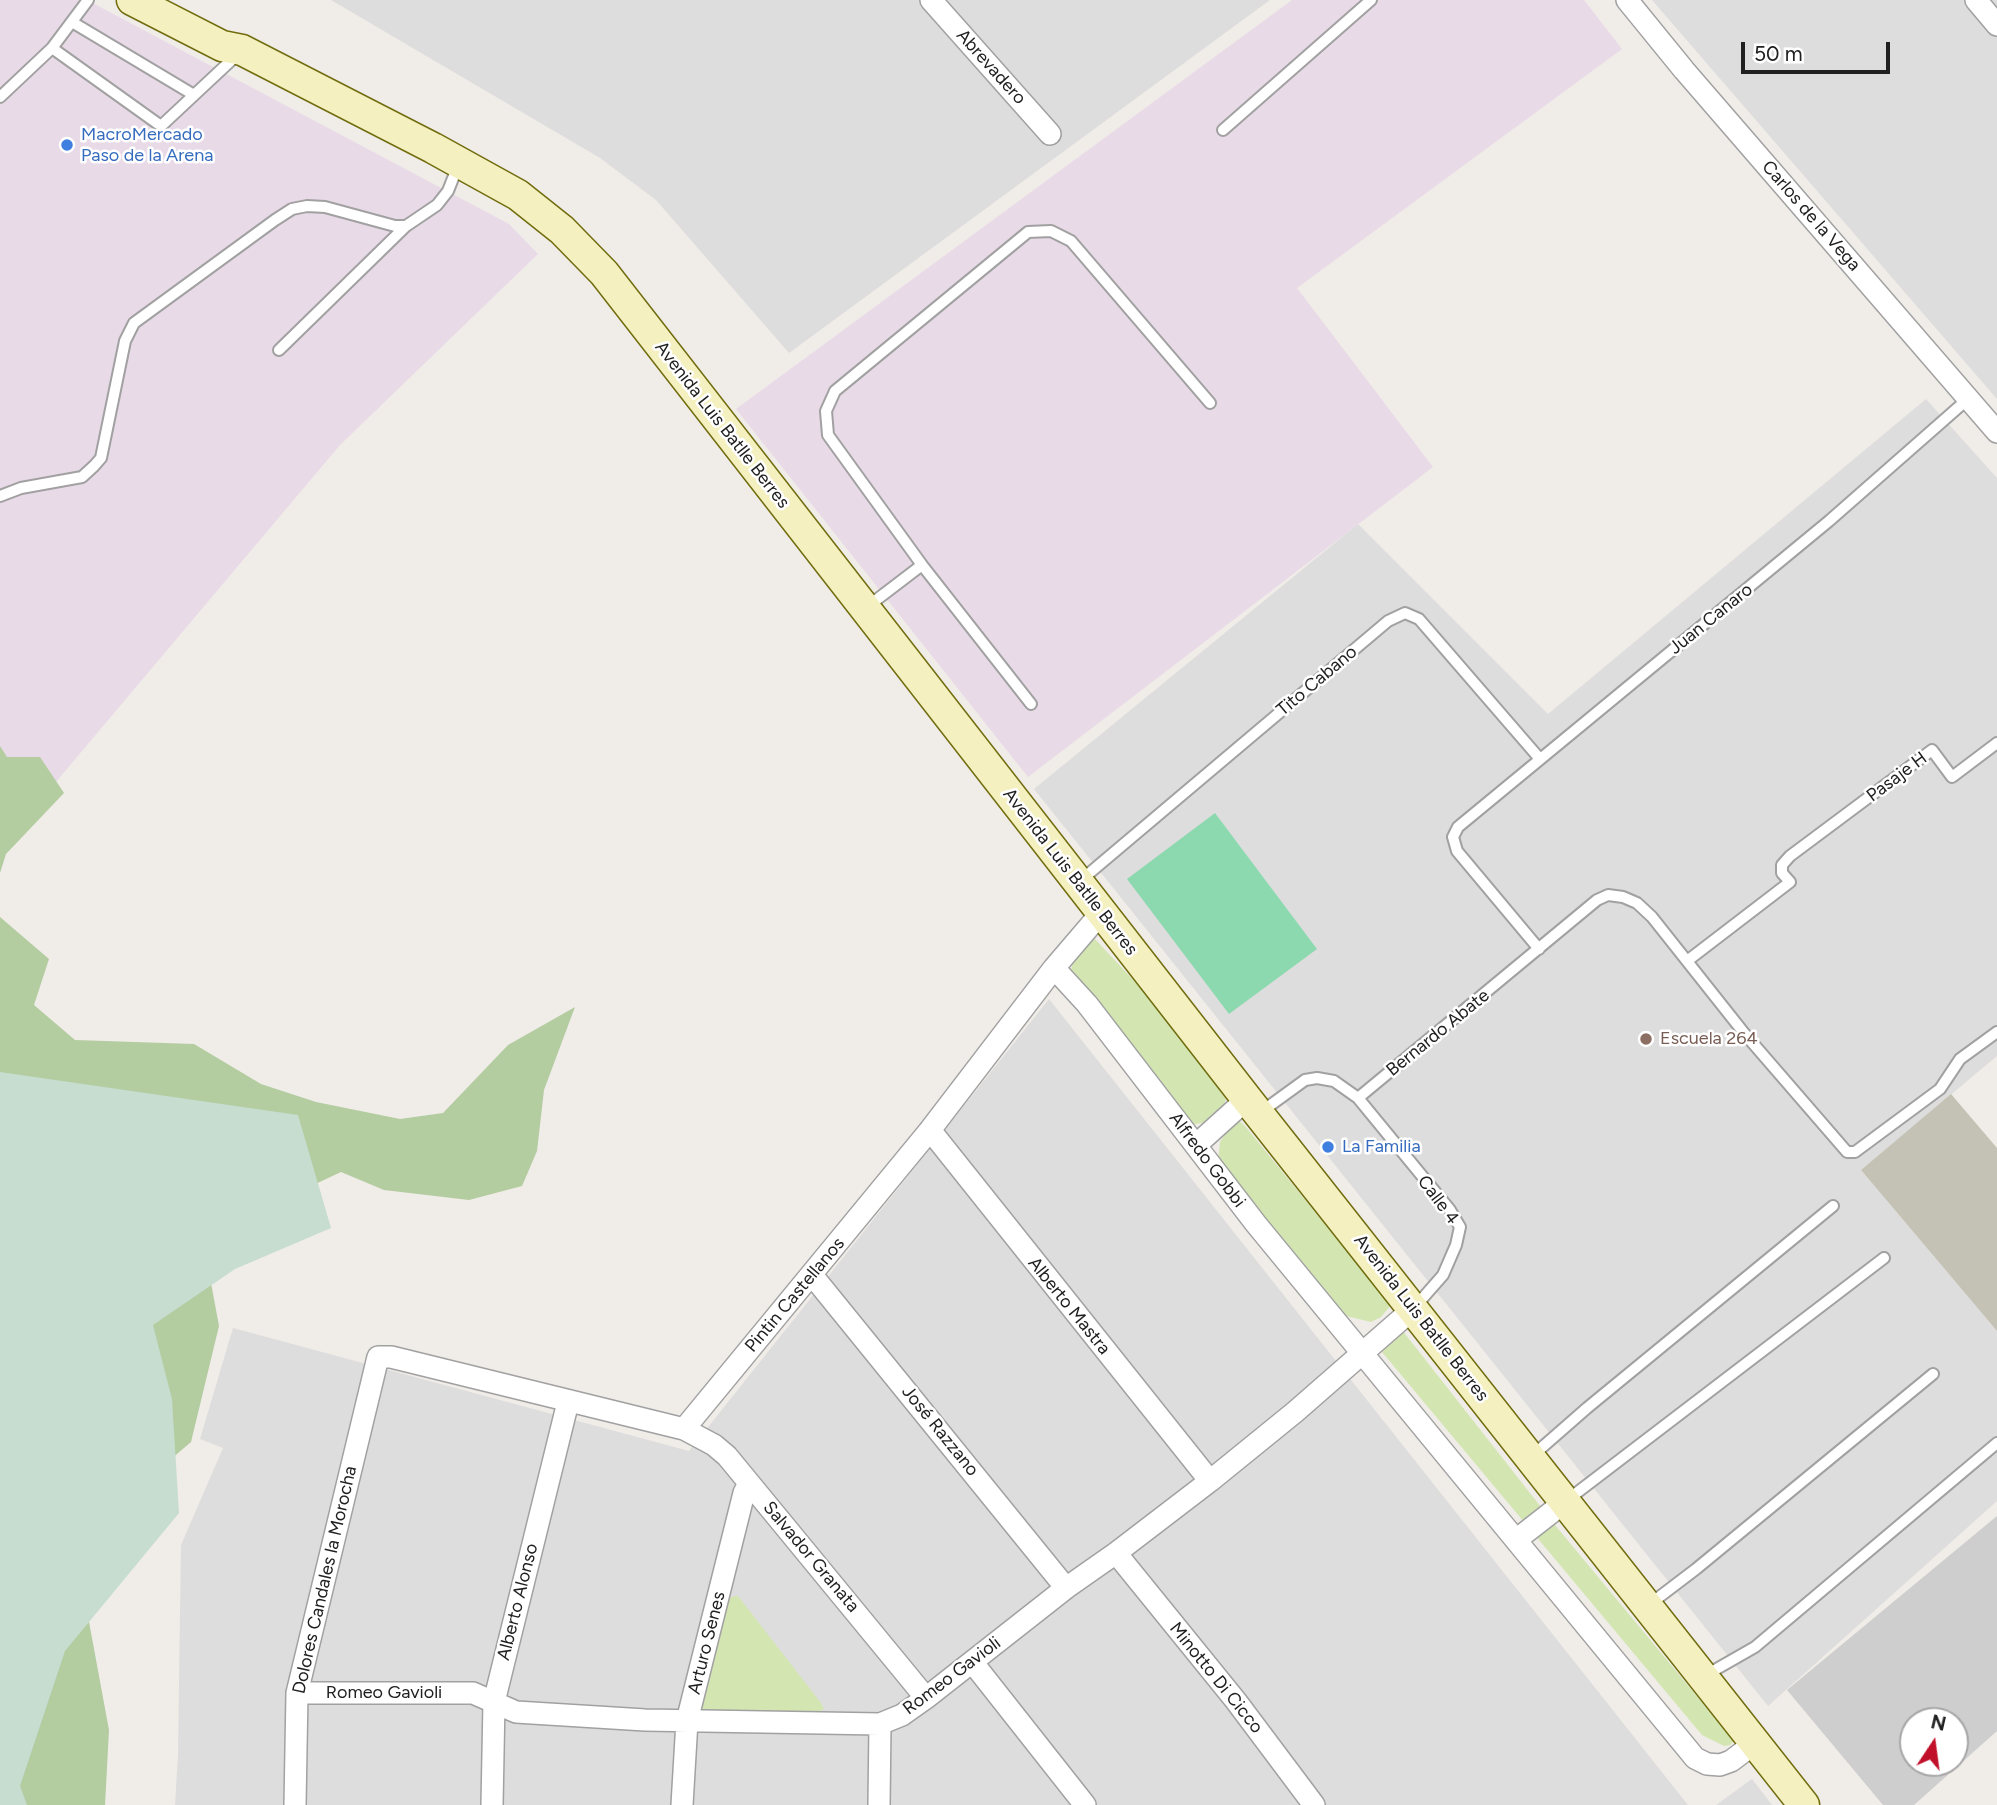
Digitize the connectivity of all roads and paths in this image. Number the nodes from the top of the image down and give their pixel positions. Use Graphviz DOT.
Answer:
graph roads {
  1 [pos="88,0"];
  2 [pos="132,0"];
  3 [pos="169,0"];
  4 [pos="931,0"];
  5 [pos="1371,0"];
  6 [pos="1627,0"];
  7 [pos="1976,0"];
  8 [pos="72,22"];
  9 [pos="1997,25"];
  10 [pos="52,48"];
  11 [pos="242,50"];
  12 [pos="194,95"];
  13 [pos="0,97"];
  14 [pos="1223,130"];
  15 [pos="1050,134"];
  16 [pos="460,163"];
  17 [pos="406,226"];
  18 [pos="278,350"];
  19 [pos="1969,398"];
  20 [pos="1210,403"];
  21 [pos="1997,432"];
  22 [pos="0,496"];
  23 [pos="922,565"];
  24 [pos="865,609"];
  25 [pos="1031,704"];
  26 [pos="1997,743"];
  27 [pos="1540,760"];
  28 [pos="1078,883"];
  29 [pos="1101,913"];
  30 [pos="1539,949"];
  31 [pos="1687,961"];
  32 [pos="1054,968"];
  33 [pos="1997,1032"];
  34 [pos="1357,1098"];
  35 [pos="1252,1106"];
  36 [pos="930,1130"];
  37 [pos="1196,1145"];
  38 [pos="1833,1206"];
  39 [pos="1884,1258"];
  40 [pos="812,1275"];
  41 [pos="1414,1308"];
  42 [pos="1362,1352"];
  43 [pos="1933,1374"];
  44 [pos="568,1402"];
  45 [pos="684,1429"];
  46 [pos="1997,1443"];
  47 [pos="1531,1457"];
  48 [pos="1210,1481"];
  49 [pos="749,1483"];
  50 [pos="1566,1501"];
  51 [pos="1516,1540"];
  52 [pos="1116,1553"];
  53 [pos="1066,1588"];
  54 [pos="1648,1605"];
  55 [pos="973,1663"];
  56 [pos="1704,1677"];
  57 [pos="297,1693"];
  58 [pos="926,1698"];
  59 [pos="494,1702"];
  60 [pos="687,1721"];
  61 [pos="880,1724"];
  62 [pos="1755,1743"];
  63 [pos="295,1805"];
  64 [pos="492,1805"];
  65 [pos="682,1805"];
  66 [pos="879,1805"];
  67 [pos="1085,1805"];
  68 [pos="1314,1805"];
  69 [pos="1804,1805"];
  1 -- 8 [label="lane"];
  2 -- 11 [label="main road, Avenida Luis Batlle Berres"];
  3 -- 11 [label="main road, Avenida Luis Batlle Berres"];
  4 -- 15 [label="street, Abrevadero"];
  5 -- 14 [label="lane"];
  6 -- 19 [label="street, Carlos de la Vega"];
  7 -- 9 [label="street"];
  8 -- 10 [label="lane"];
  8 -- 12 [label="lane"];
  10 -- 12 [label="lane"];
  10 -- 13 [label="lane"];
  11 -- 12 [label="lane"];
  11 -- 16 [label="main road, Avenida Luis Batlle Berres"];
  16 -- 17 [label="lane"];
  16 -- 24 [label="main road, Avenida Luis Batlle Berres"];
  17 -- 18 [label="lane"];
  17 -- 22 [label="lane"];
  19 -- 21 [label="street, Carlos de la Vega"];
  19 -- 27 [label="lane, Juan Canaro"];
  20 -- 23 [label="lane"];
  23 -- 24 [label="lane"];
  23 -- 25 [label="lane"];
  24 -- 28 [label="main road, Avenida Luis Batlle Berres"];
  26 -- 31 [label="lane, Pasaje H"];
  27 -- 28 [label="lane, Tito Cabano"];
  27 -- 30 [label="lane, Juan Canaro"];
  28 -- 29 [label="main road, Avenida Luis Batlle Berres"];
  29 -- 32 [label="street, Pintin Castellanos"];
  29 -- 35 [label="main road, Avenida Luis Batlle Berres"];
  30 -- 31 [label="lane, Bernardo Abate"];
  30 -- 34 [label="lane, Bernardo Abate"];
  31 -- 33 [label="lane"];
  32 -- 36 [label="street, Pintin Castellanos"];
  32 -- 37 [label="street, Alfredo Gobbi"];
  34 -- 35 [label="lane"];
  34 -- 41 [label="lane, Calle 4"];
  35 -- 37 [label="street"];
  35 -- 41 [label="main road, Avenida Luis Batlle Berres"];
  36 -- 40 [label="street, Pintin Castellanos"];
  36 -- 48 [label="street, Alberto Mastra"];
  37 -- 42 [label="street, Alfredo Gobbi"];
  38 -- 47 [label="lane"];
  39 -- 50 [label="lane"];
  40 -- 45 [label="street, Pintin Castellanos"];
  40 -- 53 [label="street, José Razzano"];
  41 -- 42 [label="street, Romeo Gavioli"];
  41 -- 47 [label="main road, Avenida Luis Batlle Berres"];
  42 -- 48 [label="street, Romeo Gavioli"];
  42 -- 51 [label="street, Alfredo Gobbi"];
  43 -- 54 [label="lane"];
  44 -- 45 [label="street"];
  44 -- 57 [label="street, Dolores Candales la Morocha"];
  44 -- 59 [label="street, Alberto Alonso"];
  45 -- 49 [label="street, Salvador Granata"];
  46 -- 56 [label="lane"];
  47 -- 50 [label="main road, Avenida Luis Batlle Berres"];
  48 -- 52 [label="street, Romeo Gavioli"];
  49 -- 58 [label="street, Salvador Granata"];
  49 -- 60 [label="street, Arturo Senes"];
  50 -- 51 [label="street"];
  50 -- 54 [label="main road, Avenida Luis Batlle Berres"];
  51 -- 62 [label="street, Alfredo Gobbi"];
  52 -- 53 [label="street, Romeo Gavioli"];
  52 -- 68 [label="street, Minotto Di Cicco"];
  53 -- 55 [label="street, Romeo Gavioli"];
  54 -- 56 [label="main road, Avenida Luis Batlle Berres"];
  55 -- 58 [label="street, Romeo Gavioli"];
  55 -- 67 [label="street"];
  56 -- 62 [label="main road, Avenida Luis Batlle Berres"];
  57 -- 59 [label="street, Romeo Gavioli"];
  57 -- 63 [label="street, Dolores Candales la Morocha"];
  58 -- 61 [label="street, Romeo Gavioli"];
  59 -- 60 [label="street, Romeo Gavioli"];
  59 -- 64 [label="street, Alberto Alonso"];
  60 -- 61 [label="street, Romeo Gavioli"];
  60 -- 65 [label="street, Arturo Senes"];
  61 -- 66 [label="street"];
  62 -- 69 [label="main road, Avenida Luis Batlle Berres"];
}
